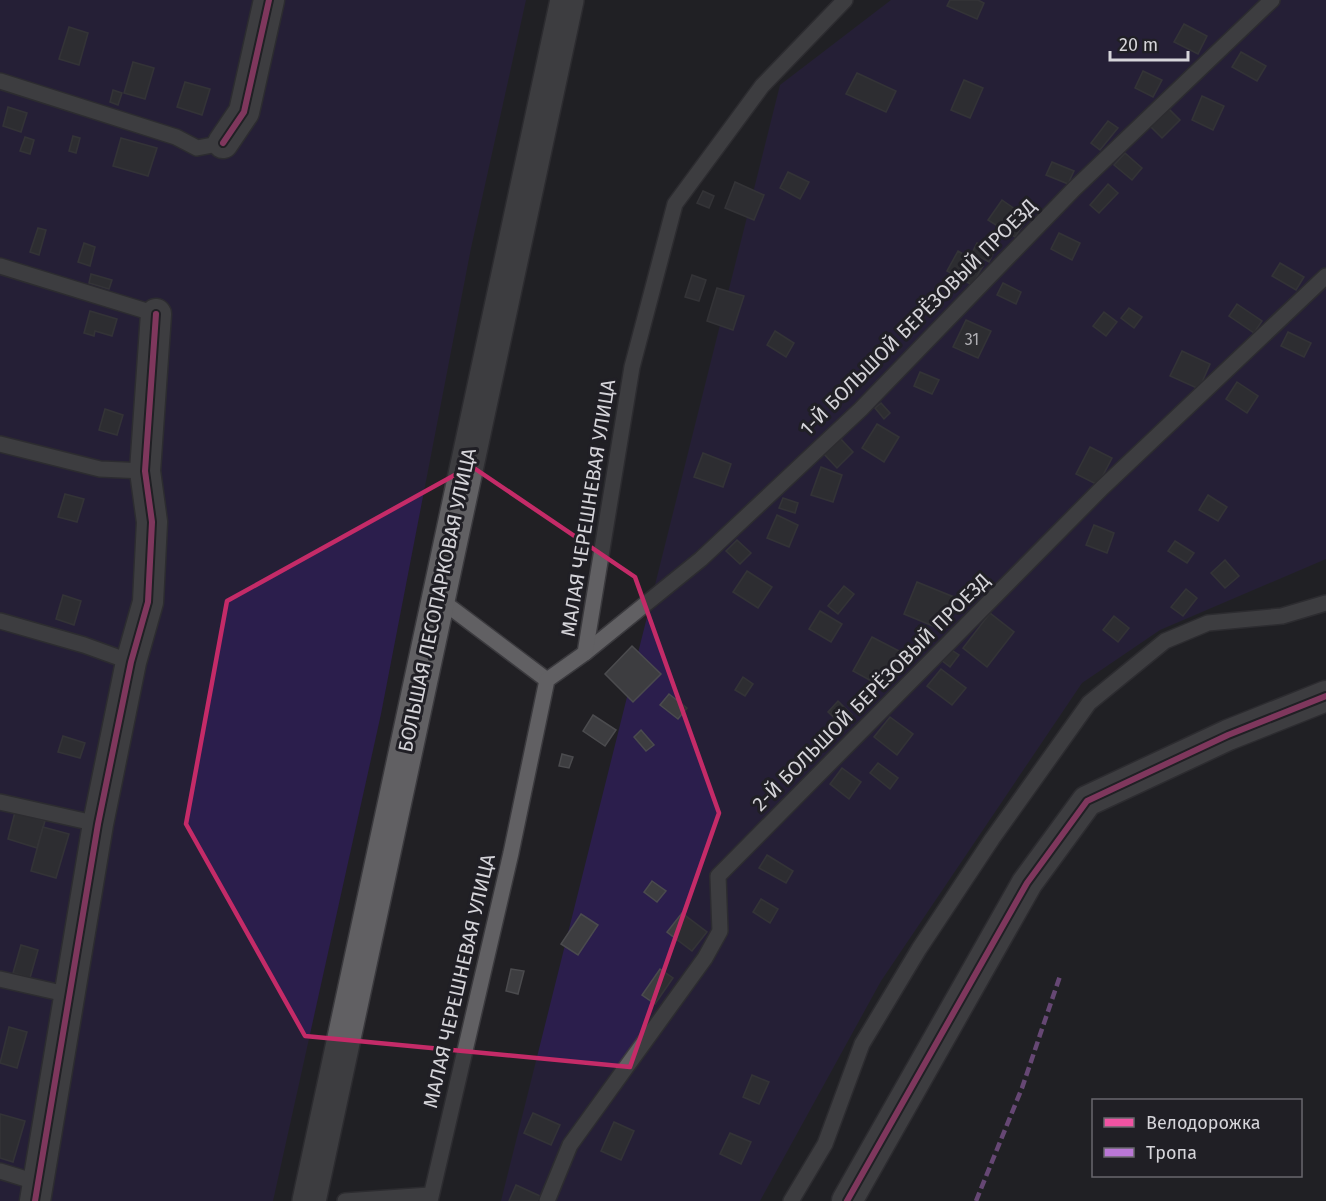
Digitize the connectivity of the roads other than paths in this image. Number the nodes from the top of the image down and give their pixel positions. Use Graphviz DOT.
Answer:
graph roads {
  1 [pos="269,0"];
  2 [pos="567,0"];
  3 [pos="845,0"];
  4 [pos="1272,0"];
  5 [pos="0,81"];
  6 [pos="223,143"];
  7 [pos="0,266"];
  8 [pos="1326,276"];
  9 [pos="156,314"];
  10 [pos="0,444"];
  11 [pos="145,471"];
  12 [pos="438,598"];
  13 [pos="1326,603"];
  14 [pos="0,621"];
  15 [pos="585,653"];
  16 [pos="131,662"];
  17 [pos="547,680"];
  18 [pos="1326,696"];
  19 [pos="0,802"];
  20 [pos="98,824"];
  21 [pos="0,979"];
  22 [pos="70,995"];
  23 [pos="0,1171"];
  24 [pos="37,1192"];
  25 [pos="430,1198"];
  26 [pos="309,1201"];
  27 [pos="345,1201"];
  28 [pos="547,1201"];
  29 [pos="791,1201"];
  30 [pos="847,1201"];
  1 -- 6 [label="street"];
  2 -- 12 [label="main road, БОЛЬШАЯ ЛЕСОПАРКОВАЯ УЛИЦА"];
  3 -- 15 [label="lane, МАЛАЯ ЧЕРЕШНЕВАЯ УЛИЦА"];
  4 -- 15 [label="lane, 1-Й БОЛЬШОЙ БЕРЁЗОВЫЙ ПРОЕЗД"];
  5 -- 6 [label="lane"];
  7 -- 9 [label="lane"];
  8 -- 28 [label="lane, 2-Й БОЛЬШОЙ БЕРЁЗОВЫЙ ПРОЕЗД"];
  9 -- 11 [label="street"];
  10 -- 11 [label="lane"];
  11 -- 16 [label="street"];
  12 -- 17 [label="lane"];
  12 -- 26 [label="main road, БОЛЬШАЯ ЛЕСОПАРКОВАЯ УЛИЦА"];
  13 -- 29 [label="lane"];
  14 -- 16 [label="lane"];
  15 -- 17 [label="lane, МАЛАЯ ЧЕРЕШНЕВАЯ УЛИЦА"];
  16 -- 20 [label="street"];
  17 -- 25 [label="lane, МАЛАЯ ЧЕРЕШНЕВАЯ УЛИЦА"];
  18 -- 30 [label="street"];
  19 -- 20 [label="lane"];
  20 -- 22 [label="street"];
  21 -- 22 [label="lane"];
  22 -- 24 [label="street"];
  23 -- 24 [label="lane"];
  25 -- 27 [label="lane"];
}
